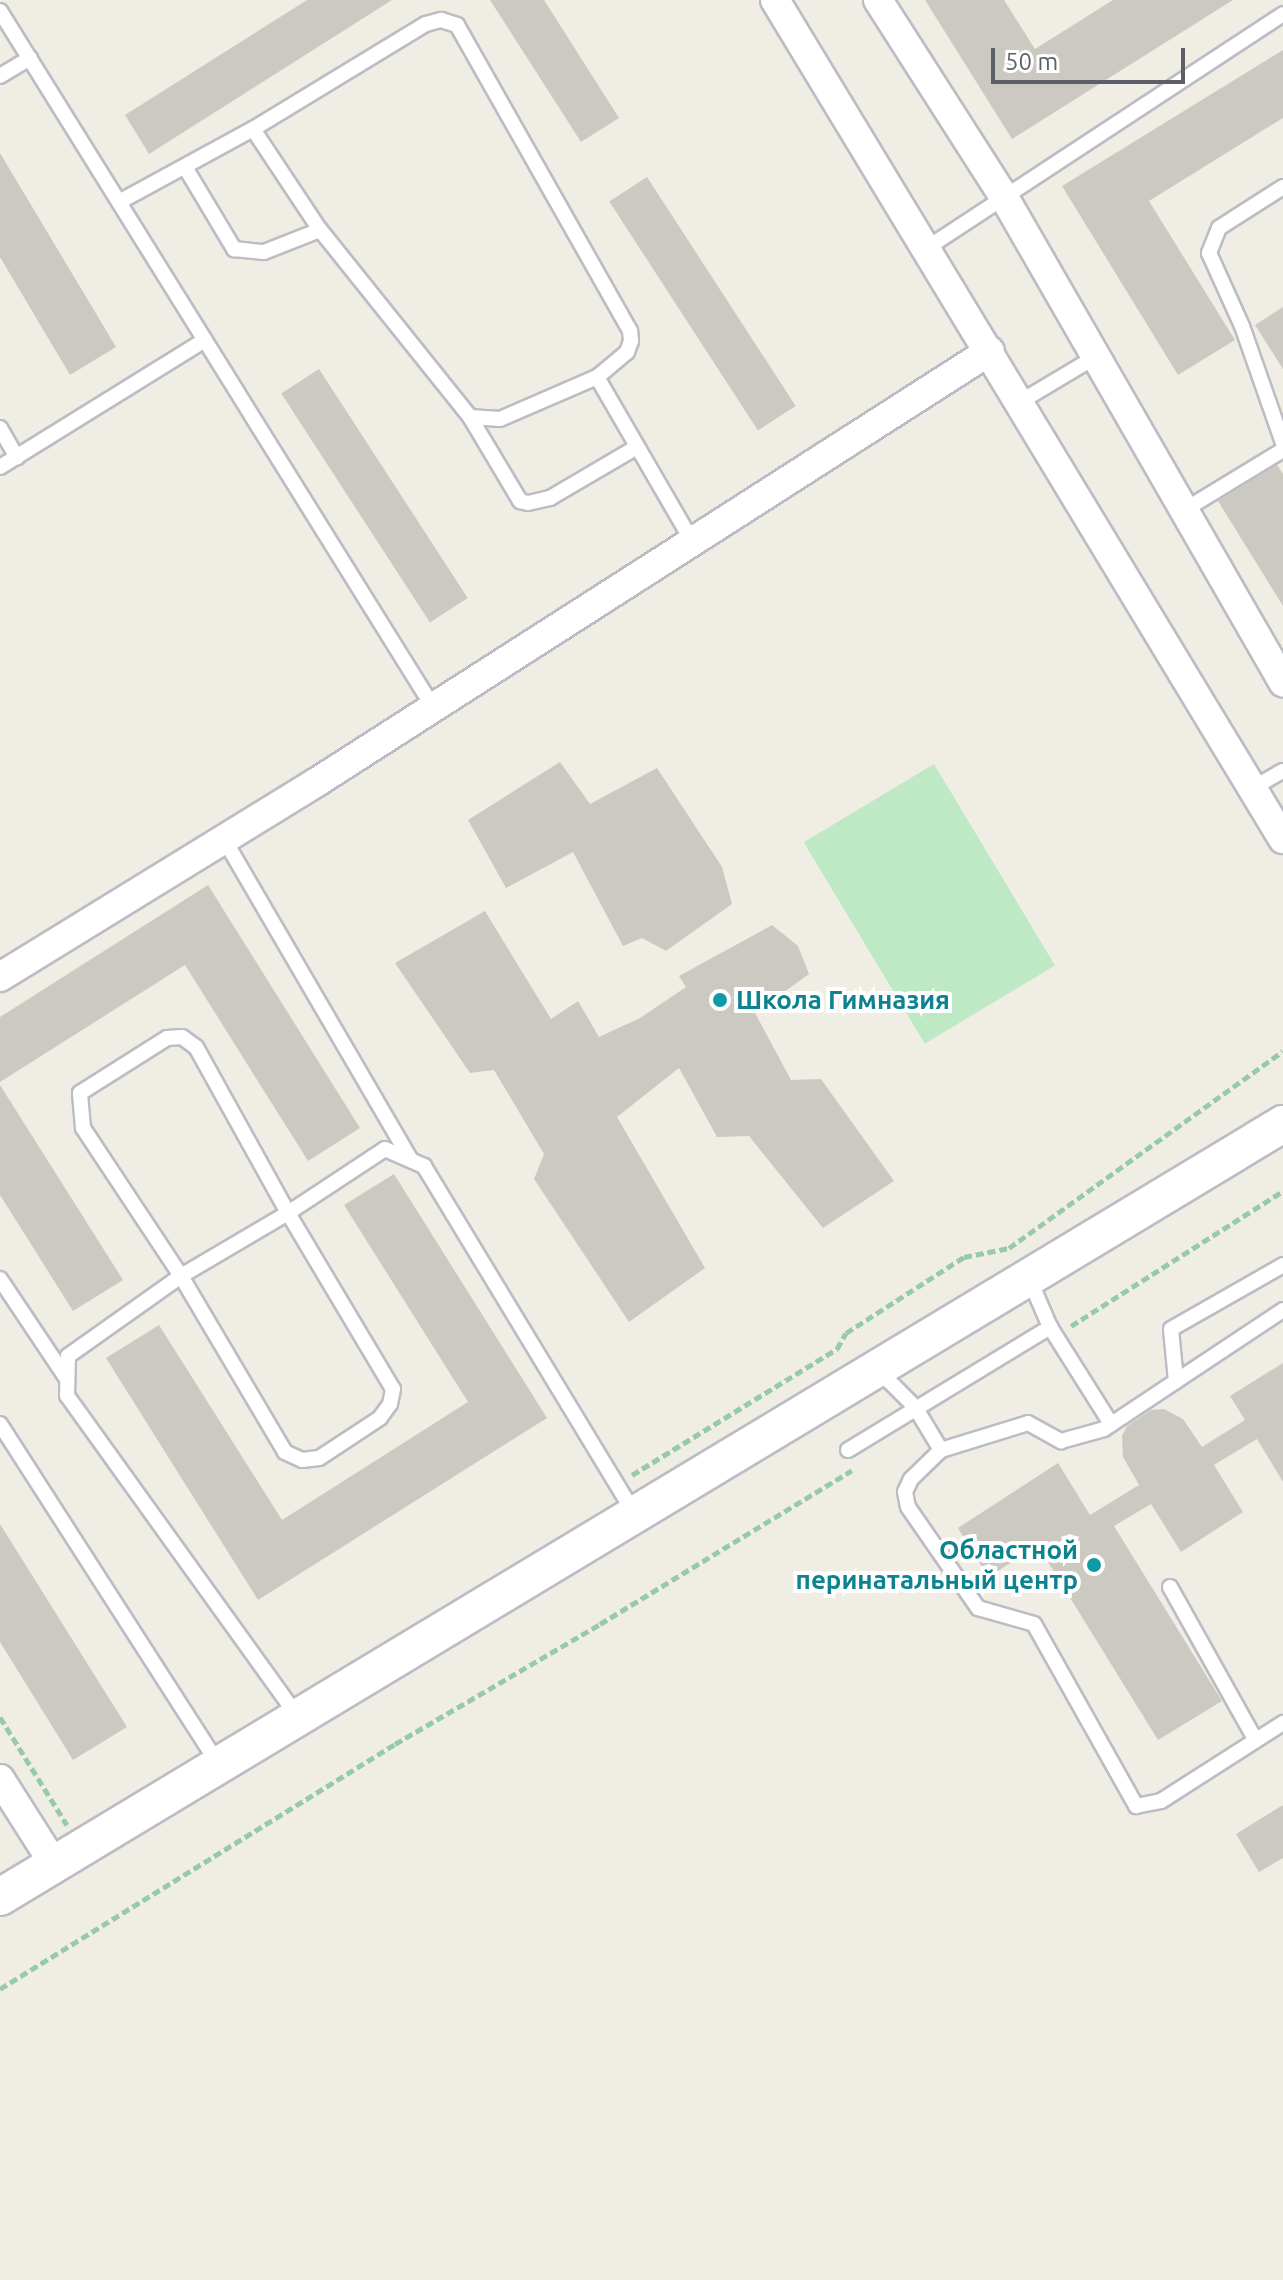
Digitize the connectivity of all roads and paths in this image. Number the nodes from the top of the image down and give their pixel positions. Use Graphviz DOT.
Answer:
graph roads {
  1 [pos="775,0"];
  2 [pos="878,0"];
  3 [pos="0,11"];
  4 [pos="1283,14"];
  5 [pos="30,58"];
  6 [pos="0,76"];
  7 [pos="253,129"];
  8 [pos="185,167"];
  9 [pos="1283,187"];
  10 [pos="1004,197"];
  11 [pos="119,202"];
  12 [pos="320,230"];
  13 [pos="927,248"];
  14 [pos="205,340"];
  15 [pos="990,351"];
  16 [pos="1097,356"];
  17 [pos="597,377"];
  18 [pos="1020,402"];
  19 [pos="470,417"];
  20 [pos="0,428"];
  21 [pos="1283,443"];
  22 [pos="637,447"];
  23 [pos="1283,450"];
  24 [pos="17,457"];
  25 [pos="0,467"];
  26 [pos="1186,509"];
  27 [pos="692,541"];
  28 [pos="1283,682"];
  29 [pos="433,707"];
  30 [pos="1283,771"];
  31 [pos="1253,788"];
  32 [pos="224,839"];
  33 [pos="1283,839"];
  34 [pos="0,977"];
  35 [pos="1283,1051"];
  36 [pos="1283,1124"];
  37 [pos="410,1159"];
  38 [pos="1283,1191"];
  39 [pos="288,1213"];
  40 [pos="1283,1265"];
  41 [pos="181,1276"];
  42 [pos="1029,1277"];
  43 [pos="0,1279"];
  44 [pos="1283,1310"];
  45 [pos="1053,1331"];
  46 [pos="868,1373"];
  47 [pos="67,1379"];
  48 [pos="1176,1381"];
  49 [pos="915,1407"];
  50 [pos="0,1424"];
  51 [pos="1111,1424"];
  52 [pos="848,1450"];
  53 [pos="941,1450"];
  54 [pos="858,1466"];
  55 [pos="626,1499"];
  56 [pos="1170,1587"];
  57 [pos="0,1717"];
  58 [pos="298,1717"];
  59 [pos="1283,1723"];
  60 [pos="1255,1739"];
  61 [pos="219,1765"];
  62 [pos="0,1779"];
  63 [pos="68,1856"];
  64 [pos="0,1897"];
  65 [pos="0,1989"];
  1 -- 13 [label="street"];
  2 -- 10 [label="street"];
  3 -- 5 [label="lane"];
  4 -- 10 [label="lane"];
  5 -- 6 [label="lane"];
  5 -- 11 [label="lane"];
  7 -- 8 [label="lane"];
  7 -- 12 [label="lane"];
  7 -- 17 [label="lane"];
  8 -- 11 [label="lane"];
  8 -- 12 [label="lane"];
  9 -- 21 [label="lane"];
  10 -- 13 [label="lane"];
  10 -- 16 [label="street"];
  11 -- 14 [label="lane"];
  12 -- 19 [label="lane"];
  13 -- 15 [label="street"];
  14 -- 24 [label="lane"];
  14 -- 29 [label="lane"];
  15 -- 18 [label="street"];
  15 -- 27 [label="street"];
  16 -- 18 [label="lane"];
  16 -- 26 [label="street"];
  17 -- 19 [label="lane"];
  17 -- 22 [label="lane"];
  18 -- 31 [label="street"];
  19 -- 22 [label="lane"];
  20 -- 24 [label="lane"];
  22 -- 27 [label="lane"];
  23 -- 26 [label="lane"];
  24 -- 25 [label="lane"];
  26 -- 28 [label="street"];
  27 -- 29 [label="street"];
  29 -- 32 [label="street"];
  30 -- 31 [label="lane"];
  31 -- 33 [label="street"];
  32 -- 34 [label="street"];
  32 -- 37 [label="lane"];
  35 -- 55 [label="path"];
  36 -- 42 [label="street"];
  37 -- 39 [label="lane"];
  37 -- 55 [label="lane"];
  38 -- 45 [label="path"];
  39 -- 41 [label="lane"];
  39 -- 41 [label="lane"];
  39 -- 41 [label="lane"];
  40 -- 48 [label="lane"];
  41 -- 47 [label="lane"];
  42 -- 45 [label="lane"];
  42 -- 46 [label="street"];
  43 -- 47 [label="lane"];
  44 -- 48 [label="lane"];
  45 -- 49 [label="lane"];
  45 -- 51 [label="lane"];
  46 -- 49 [label="lane"];
  46 -- 55 [label="street"];
  47 -- 58 [label="lane"];
  48 -- 51 [label="lane"];
  49 -- 52 [label="lane"];
  49 -- 53 [label="lane"];
  50 -- 61 [label="lane"];
  51 -- 53 [label="lane"];
  53 -- 60 [label="lane"];
  54 -- 65 [label="path"];
  55 -- 58 [label="street"];
  56 -- 60 [label="lane"];
  57 -- 63 [label="path"];
  58 -- 61 [label="street"];
  59 -- 60 [label="lane"];
  61 -- 63 [label="street"];
  62 -- 63 [label="street"];
  63 -- 64 [label="street"];
}
